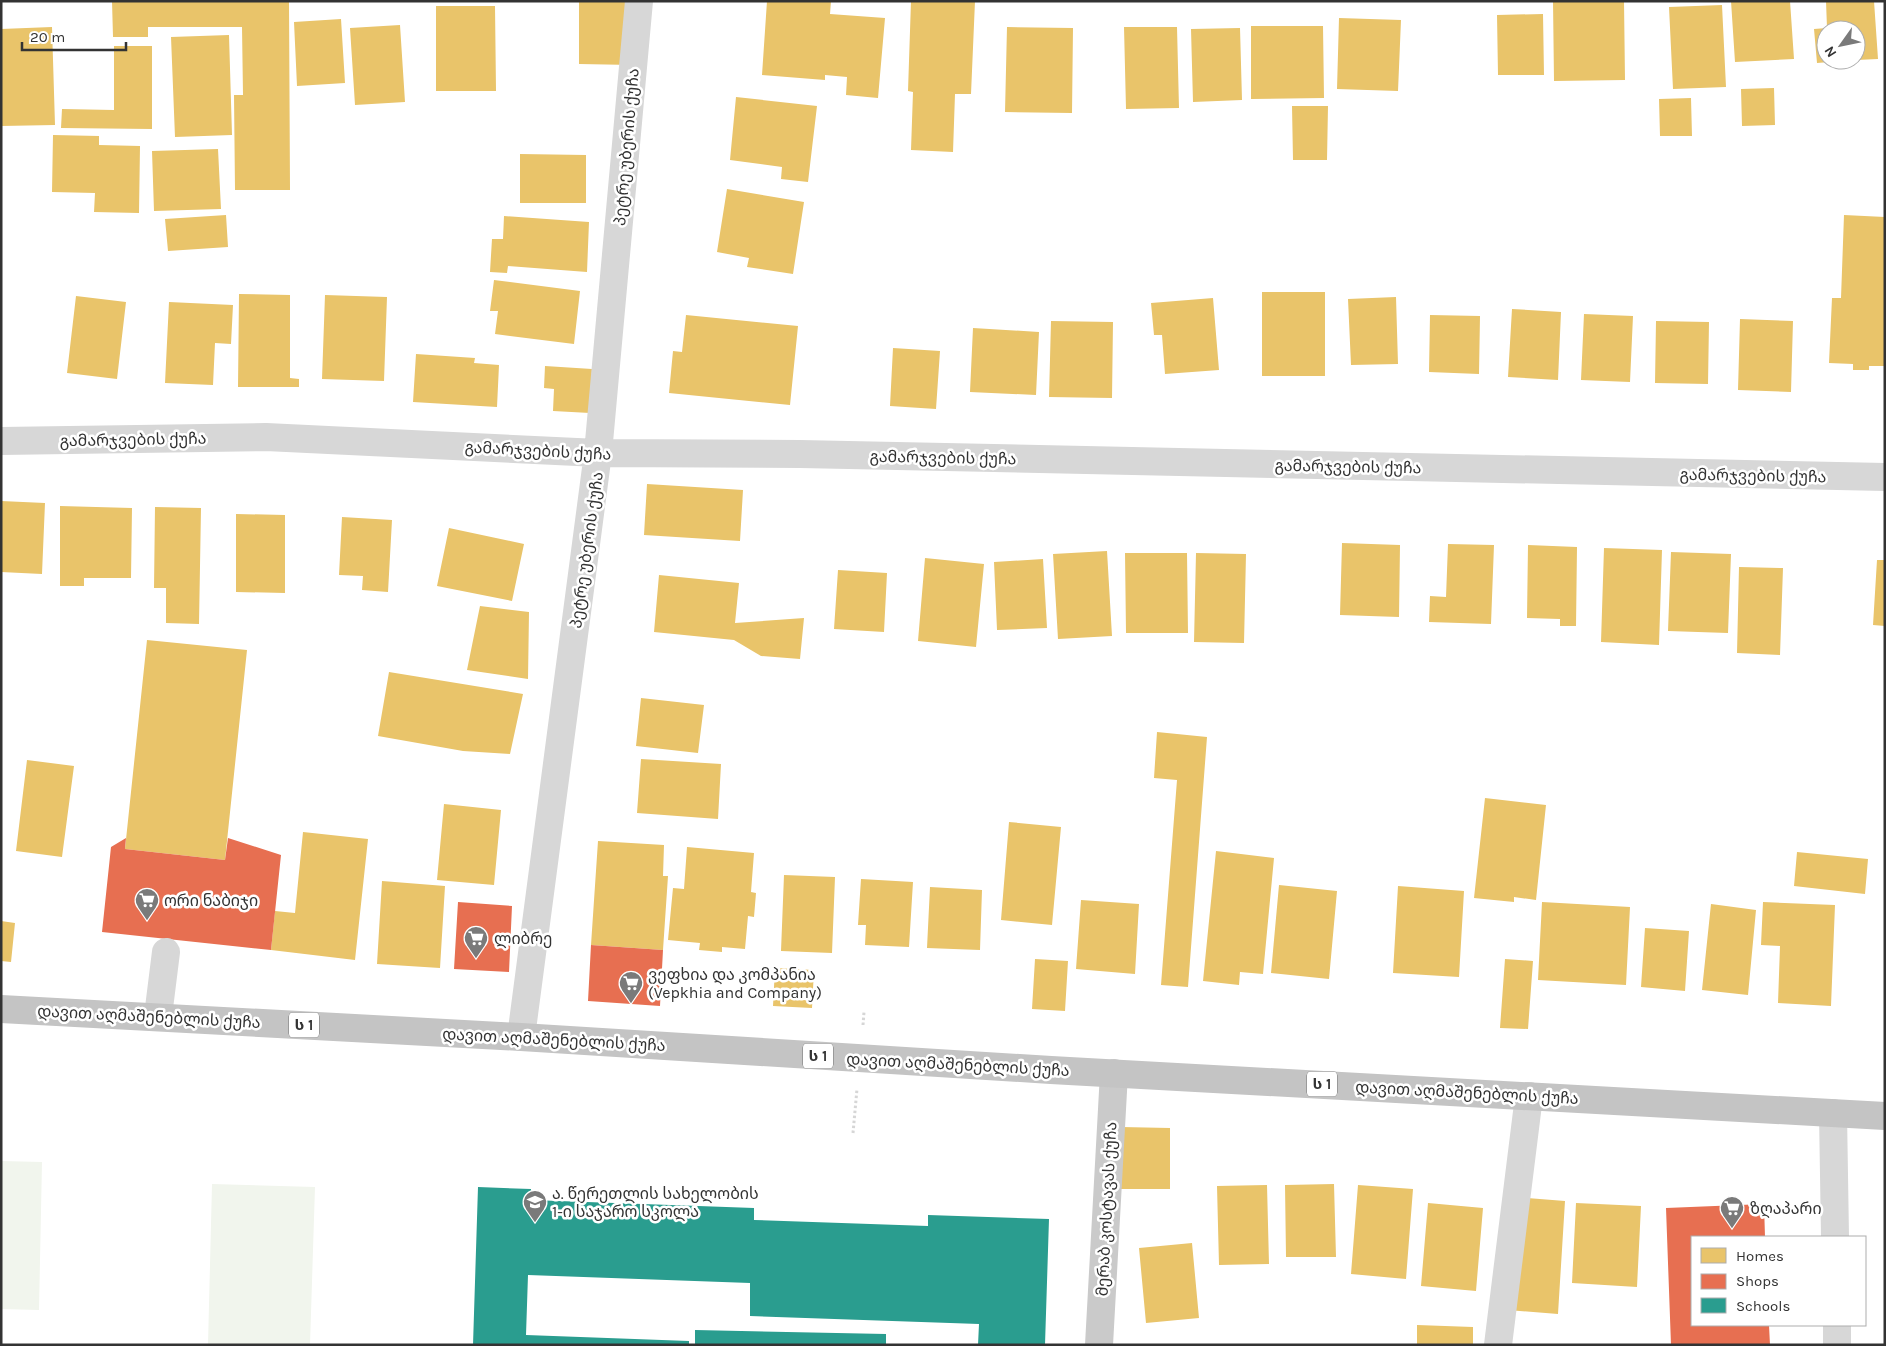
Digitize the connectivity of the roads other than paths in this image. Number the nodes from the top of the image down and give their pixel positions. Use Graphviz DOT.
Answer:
graph roads {
  1 [pos="639,1"];
  2 [pos="1,442"];
  3 [pos="598,454"];
  4 [pos="1885,477"];
  5 [pos="166,952"];
  6 [pos="1,1009"];
  7 [pos="158,1016"];
  8 [pos="521,1037"];
  9 [pos="1114,1073"];
  10 [pos="1529,1096"];
  11 [pos="1832,1113"];
  12 [pos="1885,1116"];
  13 [pos="1835,1236"];
  14 [pos="1837,1326"];
  15 [pos="1099,1345"];
  16 [pos="1498,1345"];
  17 [pos="1837,1345"];
  1 -- 3 [label="street, პეტრე უბერის ქუჩა"];
  2 -- 3 [label="street, გამარჯვების ქუჩა"];
  3 -- 4 [label="street, გამარჯვების ქუჩა"];
  3 -- 8 [label="street, პეტრე უბერის ქუჩა"];
  5 -- 7 [label="street"];
  6 -- 7 [label="highway, დავით აღმაშენებლის ქუჩა / ს 1"];
  7 -- 8 [label="highway, დავით აღმაშენებლის ქუჩა / ს 1"];
  8 -- 9 [label="highway, დავით აღმაშენებლის ქუჩა / ს 1"];
  9 -- 10 [label="highway, დავით აღმაშენებლის ქუჩა / ს 1"];
  9 -- 15 [label="main road, მერაბ კოსტავას ქუჩა"];
  10 -- 11 [label="highway, დავით აღმაშენებლის ქუჩა / ს 1"];
  10 -- 16 [label="street"];
  11 -- 12 [label="highway, დავით აღმაშენებლის ქუჩა / ს 1"];
  11 -- 13 [label="street"];
  14 -- 17 [label="street"];
}
